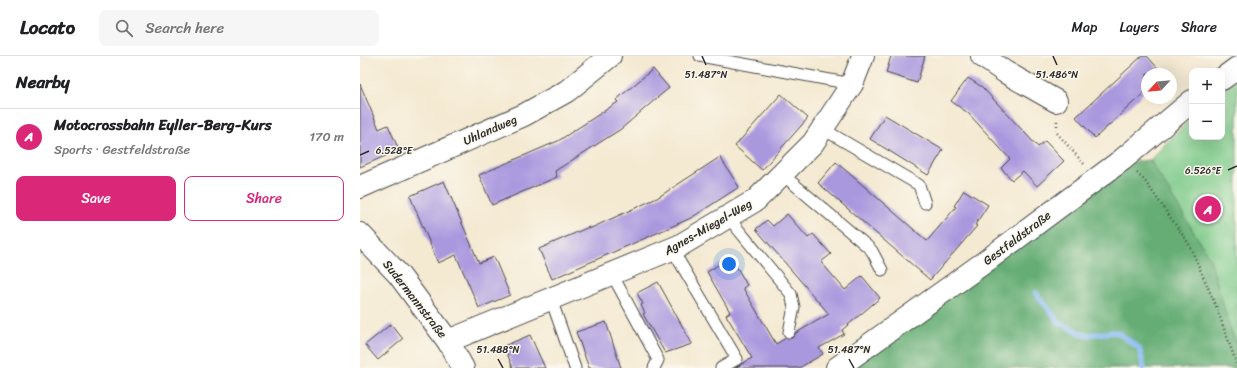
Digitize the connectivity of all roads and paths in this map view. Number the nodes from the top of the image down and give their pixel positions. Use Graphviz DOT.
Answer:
graph roads {
  1 [pos="610,56"];
  2 [pos="700,56"];
  3 [pos="863,56"];
  4 [pos="982,56"];
  5 [pos="1237,68"];
  6 [pos="1225,77"];
  7 [pos="852,84"];
  8 [pos="1056,101"];
  9 [pos="1190,104"];
  10 [pos="823,129"];
  11 [pos="1122,160"];
  12 [pos="782,174"];
  13 [pos="1096,178"];
  14 [pos="360,187"];
  15 [pos="925,203"];
  16 [pos="728,217"];
  17 [pos="360,234"];
  18 [pos="672,249"];
  19 [pos="882,270"];
  20 [pos="612,274"];
  21 [pos="551,299"];
  22 [pos="789,332"];
  23 [pos="448,341"];
  24 [pos="1237,365"];
  25 [pos="463,368"];
  26 [pos="575,368"];
  27 [pos="654,368"];
  28 [pos="721,368"];
  29 [pos="837,368"];
  1 -- 14 [label="street, Uhlandweg"];
  2 -- 7 [label="lane"];
  3 -- 7 [label="street, Agnes-Miegel-Weg"];
  4 -- 8 [label="street"];
  5 -- 6 [label="street"];
  7 -- 10 [label="street, Agnes-Miegel-Weg"];
  8 -- 13 [label="path"];
  9 -- 11 [label="street, Gestfeldstraße"];
  10 -- 12 [label="street, Agnes-Miegel-Weg"];
  10 -- 15 [label="lane"];
  11 -- 13 [label="street, Gestfeldstraße"];
  11 -- 24 [label="path"];
  12 -- 16 [label="street, Agnes-Miegel-Weg"];
  12 -- 19 [label="lane"];
  13 -- 29 [label="street, Gestfeldstraße"];
  16 -- 18 [label="street, Agnes-Miegel-Weg"];
  16 -- 22 [label="lane"];
  17 -- 23 [label="street, Sudermannstraße"];
  18 -- 20 [label="street, Agnes-Miegel-Weg"];
  18 -- 28 [label="lane"];
  20 -- 21 [label="street, Agnes-Miegel-Weg"];
  20 -- 27 [label="lane"];
  21 -- 23 [label="street, Agnes-Miegel-Weg"];
  21 -- 26 [label="lane"];
  23 -- 25 [label="street, Sudermannstraße"];
}
